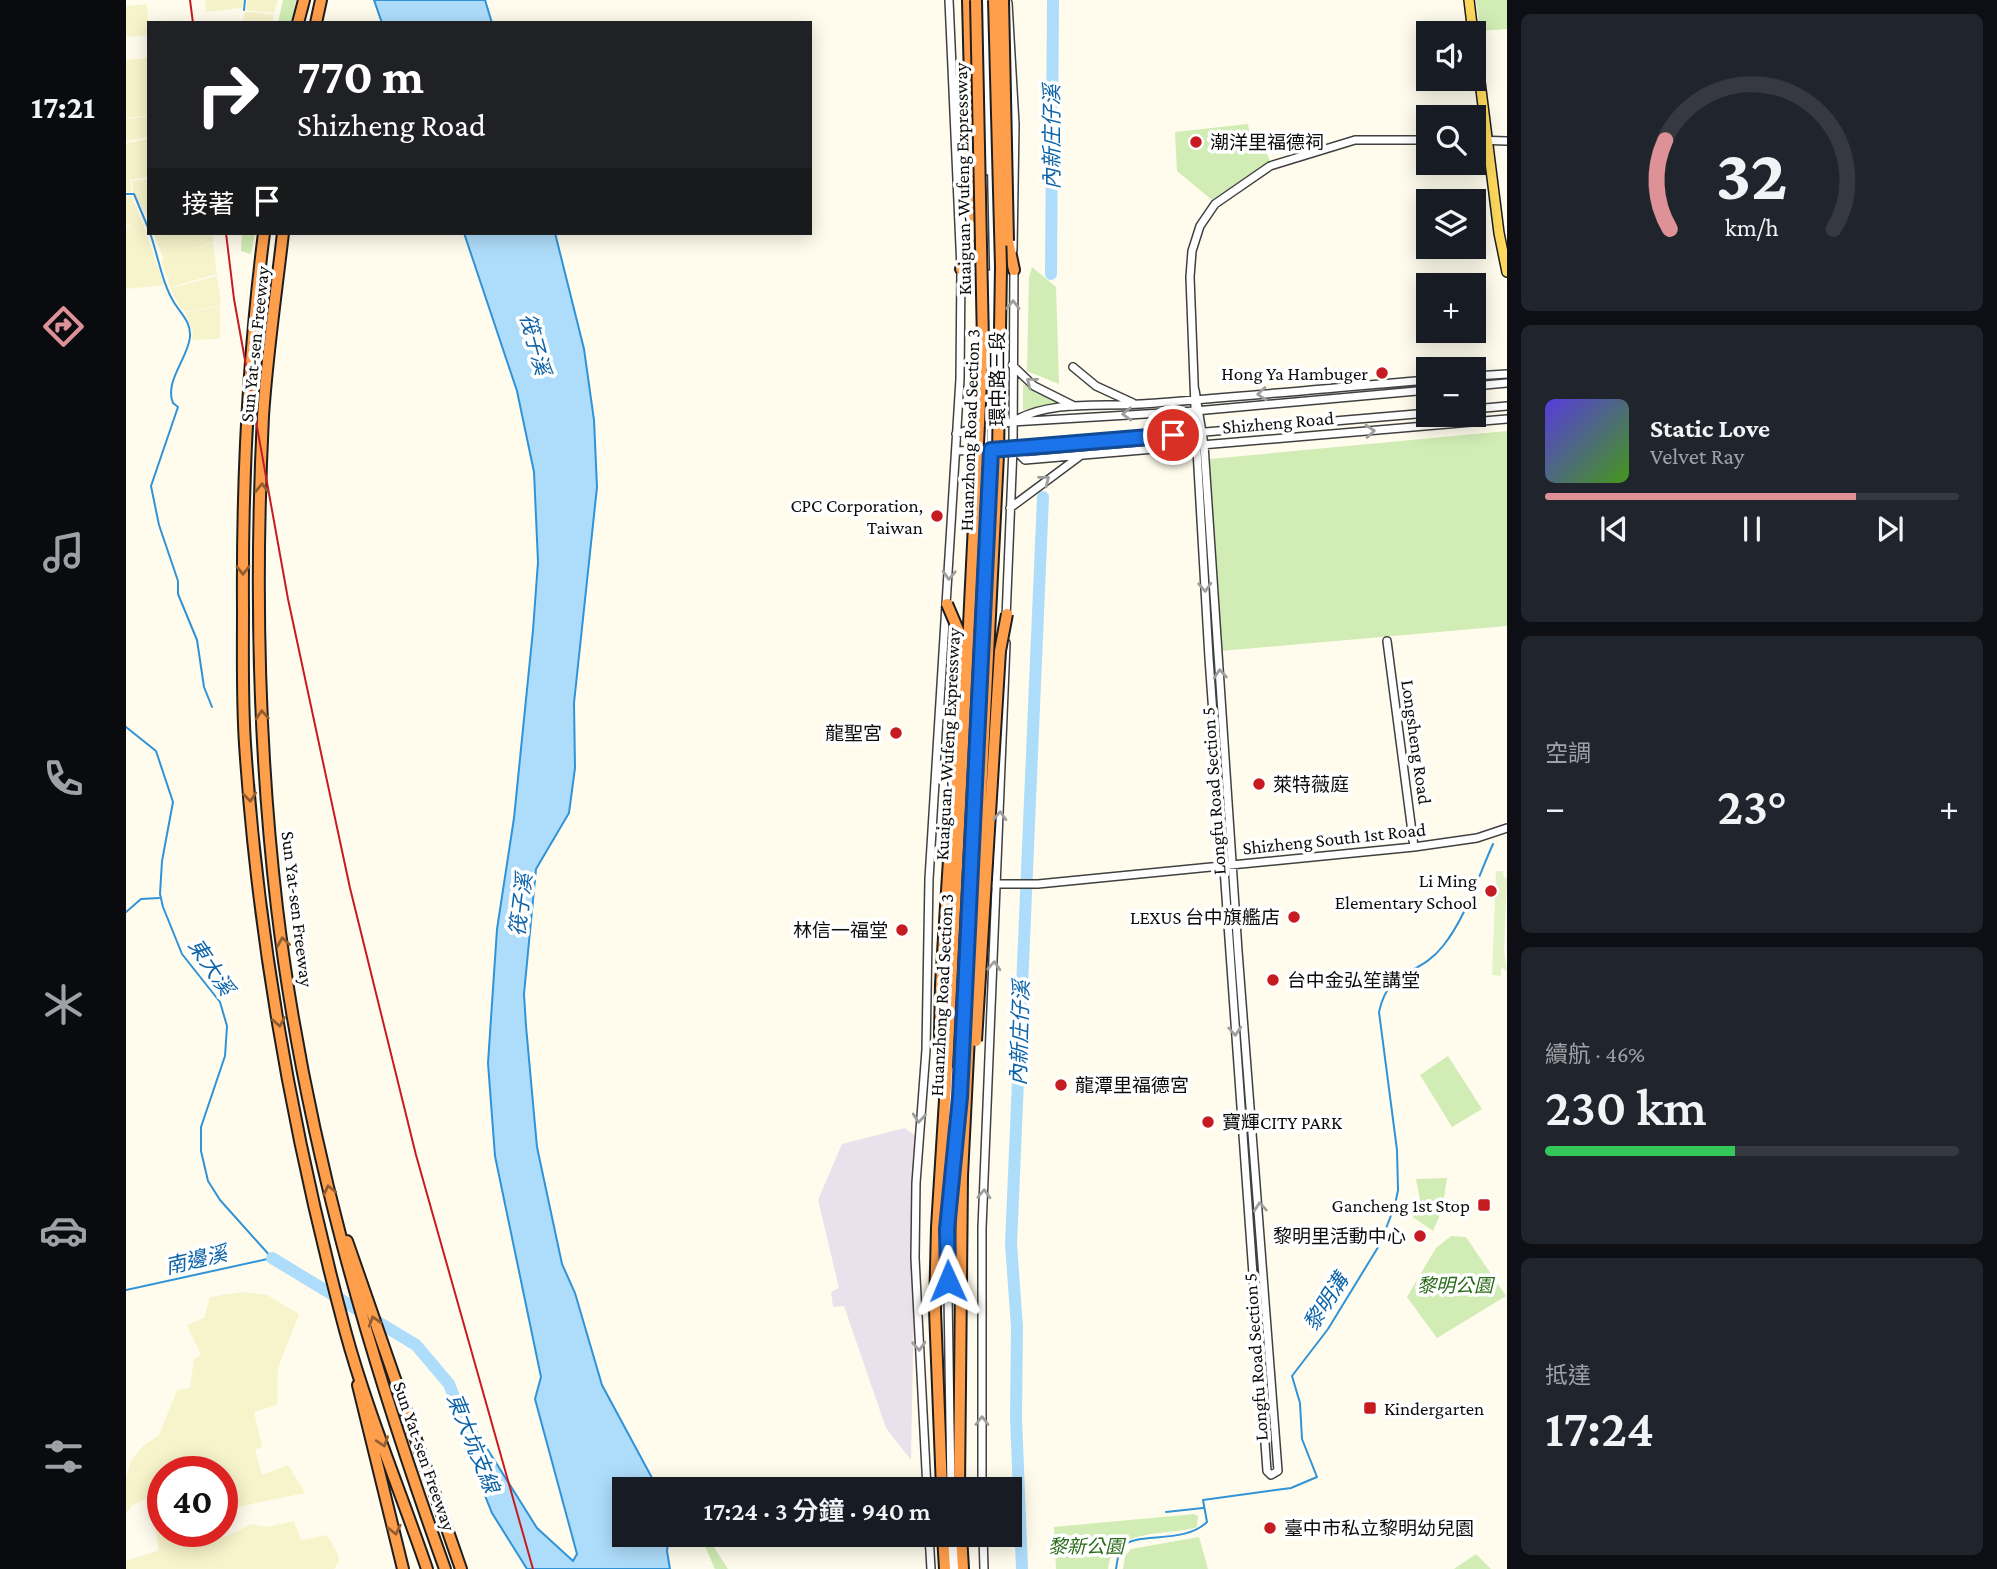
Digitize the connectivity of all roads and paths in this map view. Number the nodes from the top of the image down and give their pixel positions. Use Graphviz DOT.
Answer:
graph roads {
  1 [pos="304,0"];
  2 [pos="321,0"];
  3 [pos="949,0"];
  4 [pos="968,0"];
  5 [pos="976,0"];
  6 [pos="1469,0"];
  7 [pos="988,1"];
  8 [pos="1006,1"];
  9 [pos="299,21"];
  10 [pos="316,21"];
  11 [pos="1472,21"];
  12 [pos="1482,91"];
  13 [pos="1416,140"];
  14 [pos="1488,140"];
  15 [pos="1507,142"];
  16 [pos="264,235"];
  17 [pos="283,235"];
  18 [pos="961,269"];
  19 [pos="1014,270"];
  20 [pos="1507,272"];
  21 [pos="1012,365"];
  22 [pos="1073,367"];
  23 [pos="1507,374"];
  24 [pos="1486,375"];
  25 [pos="1416,381"];
  26 [pos="1507,383"];
  27 [pos="1486,385"];
  28 [pos="1416,391"];
  29 [pos="1196,400"];
  30 [pos="1137,405"];
  31 [pos="1075,406"];
  32 [pos="1507,406"];
  33 [pos="1486,408"];
  34 [pos="1198,410"];
  35 [pos="1416,413"];
  36 [pos="1098,415"];
  37 [pos="1507,419"];
  38 [pos="1013,422"];
  39 [pos="989,424"];
  40 [pos="1199,432"];
  41 [pos="956,434"];
  42 [pos="1200,445"];
  43 [pos="1013,448"];
  44 [pos="988,449"];
  45 [pos="956,451"];
  46 [pos="1082,455"];
  47 [pos="1010,508"];
  48 [pos="947,604"];
  49 [pos="1007,614"];
  50 [pos="1387,641"];
  51 [pos="1507,828"];
  52 [pos="1415,847"];
  53 [pos="1234,864"];
  54 [pos="1224,865"];
  55 [pos="929,879"];
  56 [pos="967,884"];
  57 [pos="997,884"];
  58 [pos="947,1068"];
  59 [pos="962,1176"];
  60 [pos="335,1215"];
  61 [pos="350,1345"];
  62 [pos="378,1354"];
  63 [pos="926,1477"];
  64 [pos="946,1477"];
  65 [pos="947,1477"];
  66 [pos="959,1477"];
  67 [pos="982,1477"];
  68 [pos="930,1547"];
  69 [pos="947,1547"];
  70 [pos="950,1547"];
  71 [pos="962,1547"];
  72 [pos="983,1547"];
  73 [pos="403,1569"];
  74 [pos="427,1569"];
  75 [pos="445,1569"];
  76 [pos="461,1569"];
  77 [pos="931,1569"];
  78 [pos="945,1569"];
  79 [pos="953,1569"];
  80 [pos="963,1569"];
  81 [pos="984,1569"];
  1 -- 9 [label="highway"];
  2 -- 10 [label="highway"];
  3 -- 18 [label="street, 環中路三段"];
  4 -- 18 [label="highway"];
  5 -- 58 [label="highway, Kuaiguan-Wufeng Expressway, bridge"];
  6 -- 11 [label="main road"];
  7 -- 8 [label="street"];
  7 -- 39 [label="street, Huanzhong Road Section 3"];
  7 -- 59 [label="highway, Kuaiguan-Wufeng Expressway, bridge"];
  8 -- 19 [label="street, 環中路三段"];
  8 -- 19 [label="highway, bridge"];
  12 -- 14 [label="main road"];
  13 -- 29 [label="street"];
  14 -- 15 [label="street"];
  14 -- 20 [label="main road"];
  16 -- 61 [label="highway, Sun Yat-sen Freeway, one-way"];
  60 -- 17 [label="highway, Sun Yat-sen Freeway, one-way"];
  18 -- 41 [label="street, 環中路三段"];
  21 -- 19 [label="street, 環中路三段, one-way"];
  31 -- 21 [label="street, one-way"];
  21 -- 38 [label="street, 環中路三段"];
  22 -- 30 [label="street"];
  23 -- 24 [label="street"];
  25 -- 29 [label="street, Shizheng Road, one-way"];
  26 -- 27 [label="street"];
  28 -- 34 [label="street, Shizheng Road"];
  29 -- 30 [label="street, Shizheng Road"];
  29 -- 34 [label="street"];
  30 -- 31 [label="street, Shizheng Road"];
  31 -- 36 [label="street"];
  31 -- 38 [label="street, Shizheng Road"];
  32 -- 33 [label="street"];
  34 -- 36 [label="street, Shizheng Road, one-way"];
  34 -- 40 [label="street"];
  35 -- 40 [label="street, Shizheng Road"];
  36 -- 38 [label="street, Shizheng Road"];
  42 -- 37 [label="street, Shizheng Road, one-way"];
  38 -- 39 [label="street, Shizheng Road"];
  38 -- 43 [label="street, 環中路三段"];
  39 -- 41 [label="street, Shizheng Road"];
  39 -- 44 [label="street, Huanzhong Road Section 3"];
  40 -- 42 [label="street"];
  40 -- 43 [label="street, Shizheng Road"];
  41 -- 45 [label="street, 環中路三段"];
  42 -- 46 [label="street, Shizheng Road"];
  53 -- 42 [label="street, Longfu Road Section 5, one-way"];
  42 -- 54 [label="street, Longfu Road Section 5, one-way"];
  43 -- 44 [label="street, Shizheng Road"];
  43 -- 46 [label="street, Shizheng Road"];
  43 -- 47 [label="street, 環中路三段"];
  44 -- 45 [label="street, Shizheng Road"];
  44 -- 56 [label="street, Huanzhong Road Section 3"];
  45 -- 48 [label="street, 環中路三段, one-way"];
  47 -- 46 [label="street, one-way"];
  47 -- 49 [label="street, 環中路三段"];
  48 -- 55 [label="street, Huanzhong Road Section 3"];
  48 -- 58 [label="highway, bridge"];
  57 -- 49 [label="street, 環中路三段, one-way"];
  49 -- 59 [label="highway, bridge"];
  50 -- 52 [label="street, Longsheng Road"];
  51 -- 52 [label="street, Shizheng South 1st Road"];
  52 -- 53 [label="street, Shizheng South 1st Road"];
  53 -- 54 [label="street, Shizheng South 1st Road"];
  54 -- 53 [label="street, Longfu Road Section 5, one-way"];
  54 -- 57 [label="street, Shizheng South 1st Road"];
  55 -- 56 [label="street, Shizheng South 1st Road"];
  55 -- 63 [label="street, Huanzhong Road Section 3, one-way"];
  56 -- 57 [label="street, Shizheng South 1st Road"];
  56 -- 65 [label="street, Huanzhong Road Section 3"];
  67 -- 57 [label="street, one-way"];
  58 -- 64 [label="highway, Kuaiguan-Wufeng Expressway"];
  59 -- 66 [label="highway, Kuaiguan-Wufeng Expressway"];
  60 -- 62 [label="highway, Sun Yat-sen Freeway"];
  62 -- 60 [label="highway, one-way"];
  61 -- 73 [label="highway, one-way"];
  61 -- 74 [label="highway, Sun Yat-sen Freeway, one-way"];
  62 -- 75 [label="highway, Sun Yat-sen Freeway"];
  62 -- 76 [label="highway"];
  68 -- 77 [label="street"];
  69 -- 78 [label="highway"];
  70 -- 79 [label="street"];
  71 -- 80 [label="highway"];
  72 -- 81 [label="street"];
}
